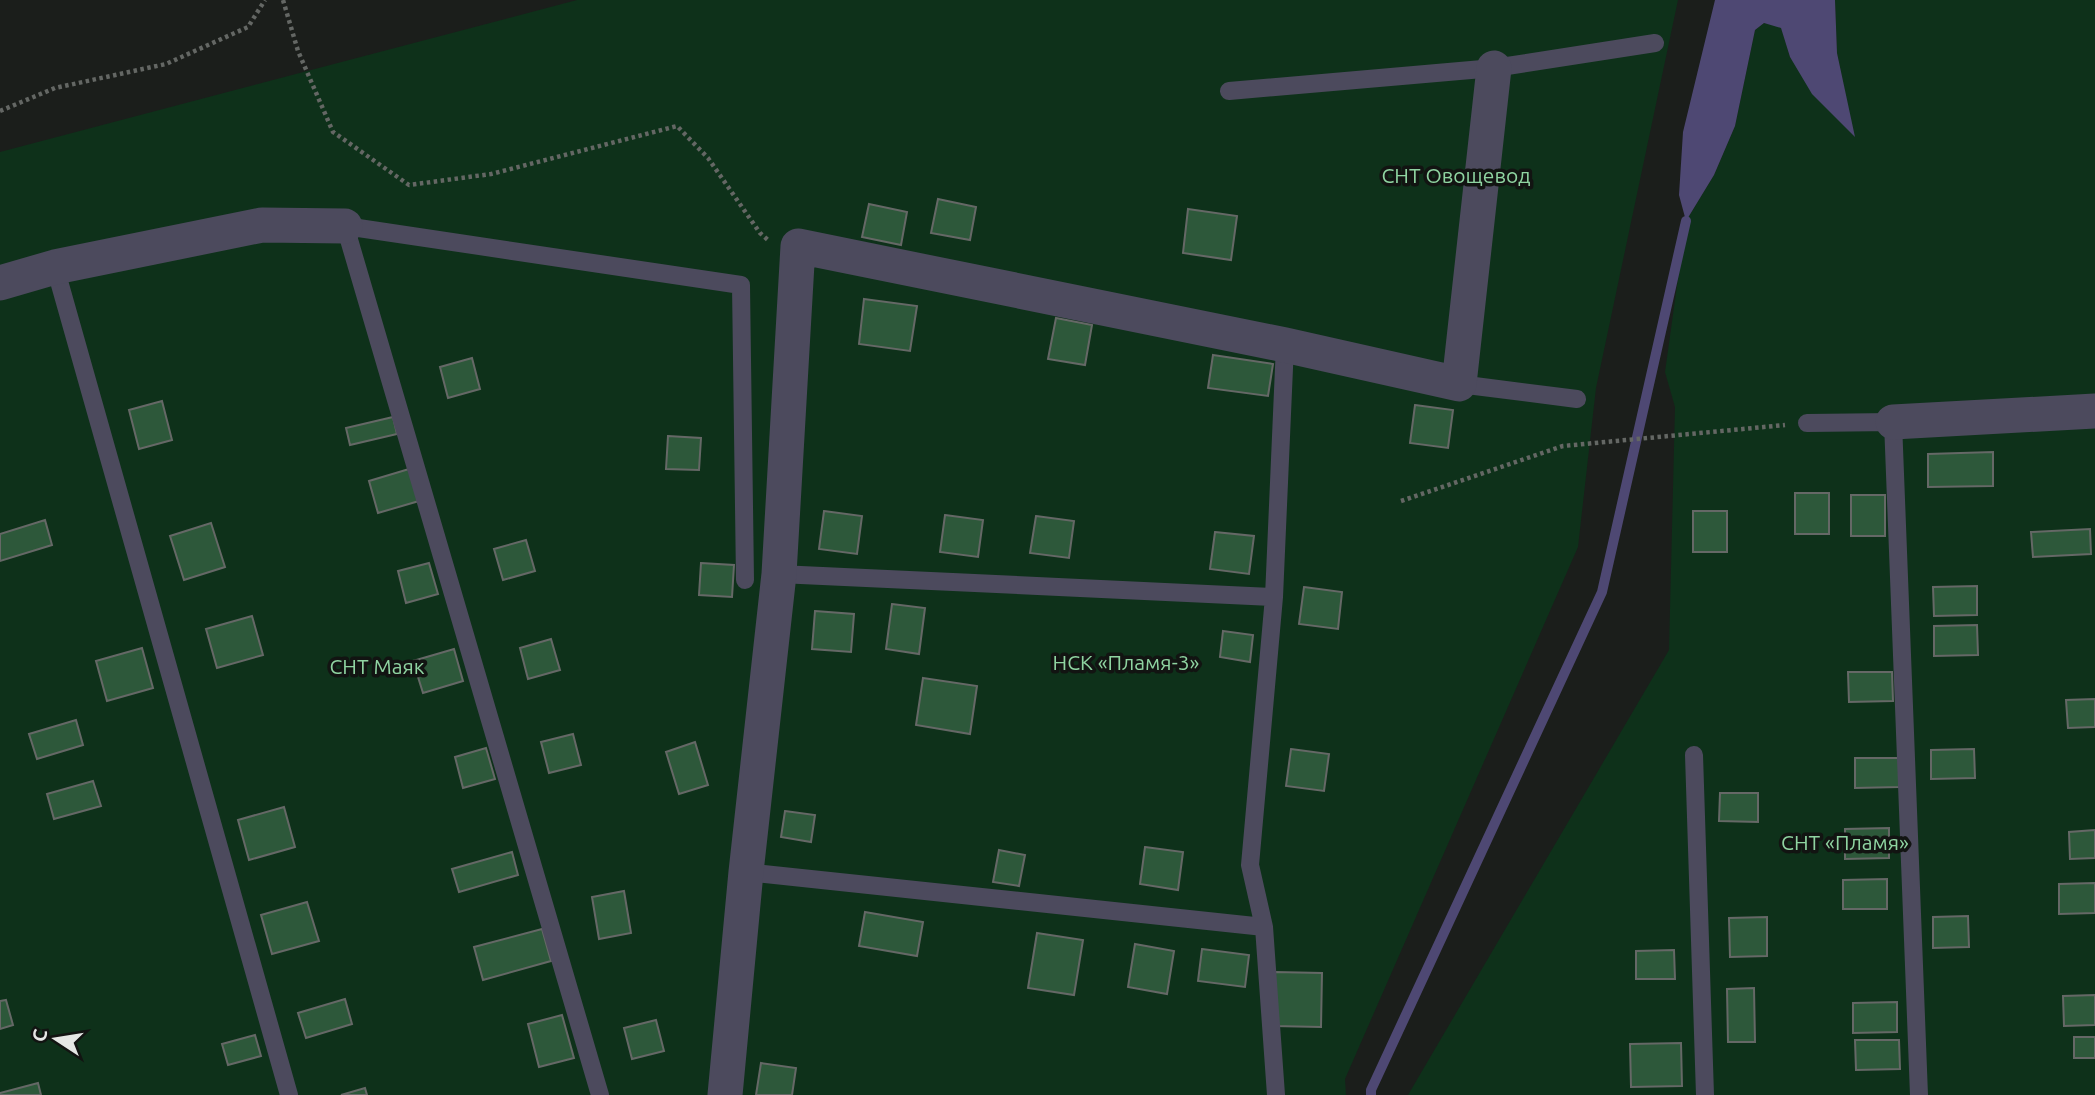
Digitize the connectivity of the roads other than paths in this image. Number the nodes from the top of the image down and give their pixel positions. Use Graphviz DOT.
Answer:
graph roads {
  1 [pos="1655,43"];
  2 [pos="1494,68"];
  3 [pos="1229,91"];
  4 [pos="345,226"];
  5 [pos="55,267"];
  6 [pos="0,283"];
  7 [pos="1285,345"];
  8 [pos="1459,384"];
  9 [pos="1577,400"];
  10 [pos="2095,411"];
  11 [pos="1893,422"];
  12 [pos="1807,423"];
  13 [pos="779,574"];
  14 [pos="745,580"];
  15 [pos="1274,597"];
  16 [pos="1694,755"];
  17 [pos="746,872"];
  18 [pos="1264,927"];
  19 [pos="289,1095"];
  20 [pos="600,1095"];
  21 [pos="725,1095"];
  22 [pos="1276,1095"];
  23 [pos="1705,1095"];
  24 [pos="1919,1095"];
  1 -- 2 [label="lane"];
  2 -- 3 [label="lane"];
  2 -- 8 [label="street"];
  4 -- 5 [label="street"];
  4 -- 14 [label="lane"];
  4 -- 20 [label="lane"];
  5 -- 6 [label="street"];
  5 -- 19 [label="lane"];
  7 -- 8 [label="street"];
  7 -- 13 [label="street"];
  7 -- 15 [label="lane"];
  8 -- 9 [label="lane"];
  10 -- 11 [label="street"];
  11 -- 12 [label="lane"];
  11 -- 24 [label="lane"];
  13 -- 15 [label="lane"];
  13 -- 17 [label="street"];
  15 -- 18 [label="lane"];
  16 -- 23 [label="lane"];
  17 -- 18 [label="lane"];
  17 -- 21 [label="street"];
  18 -- 22 [label="lane"];
}
